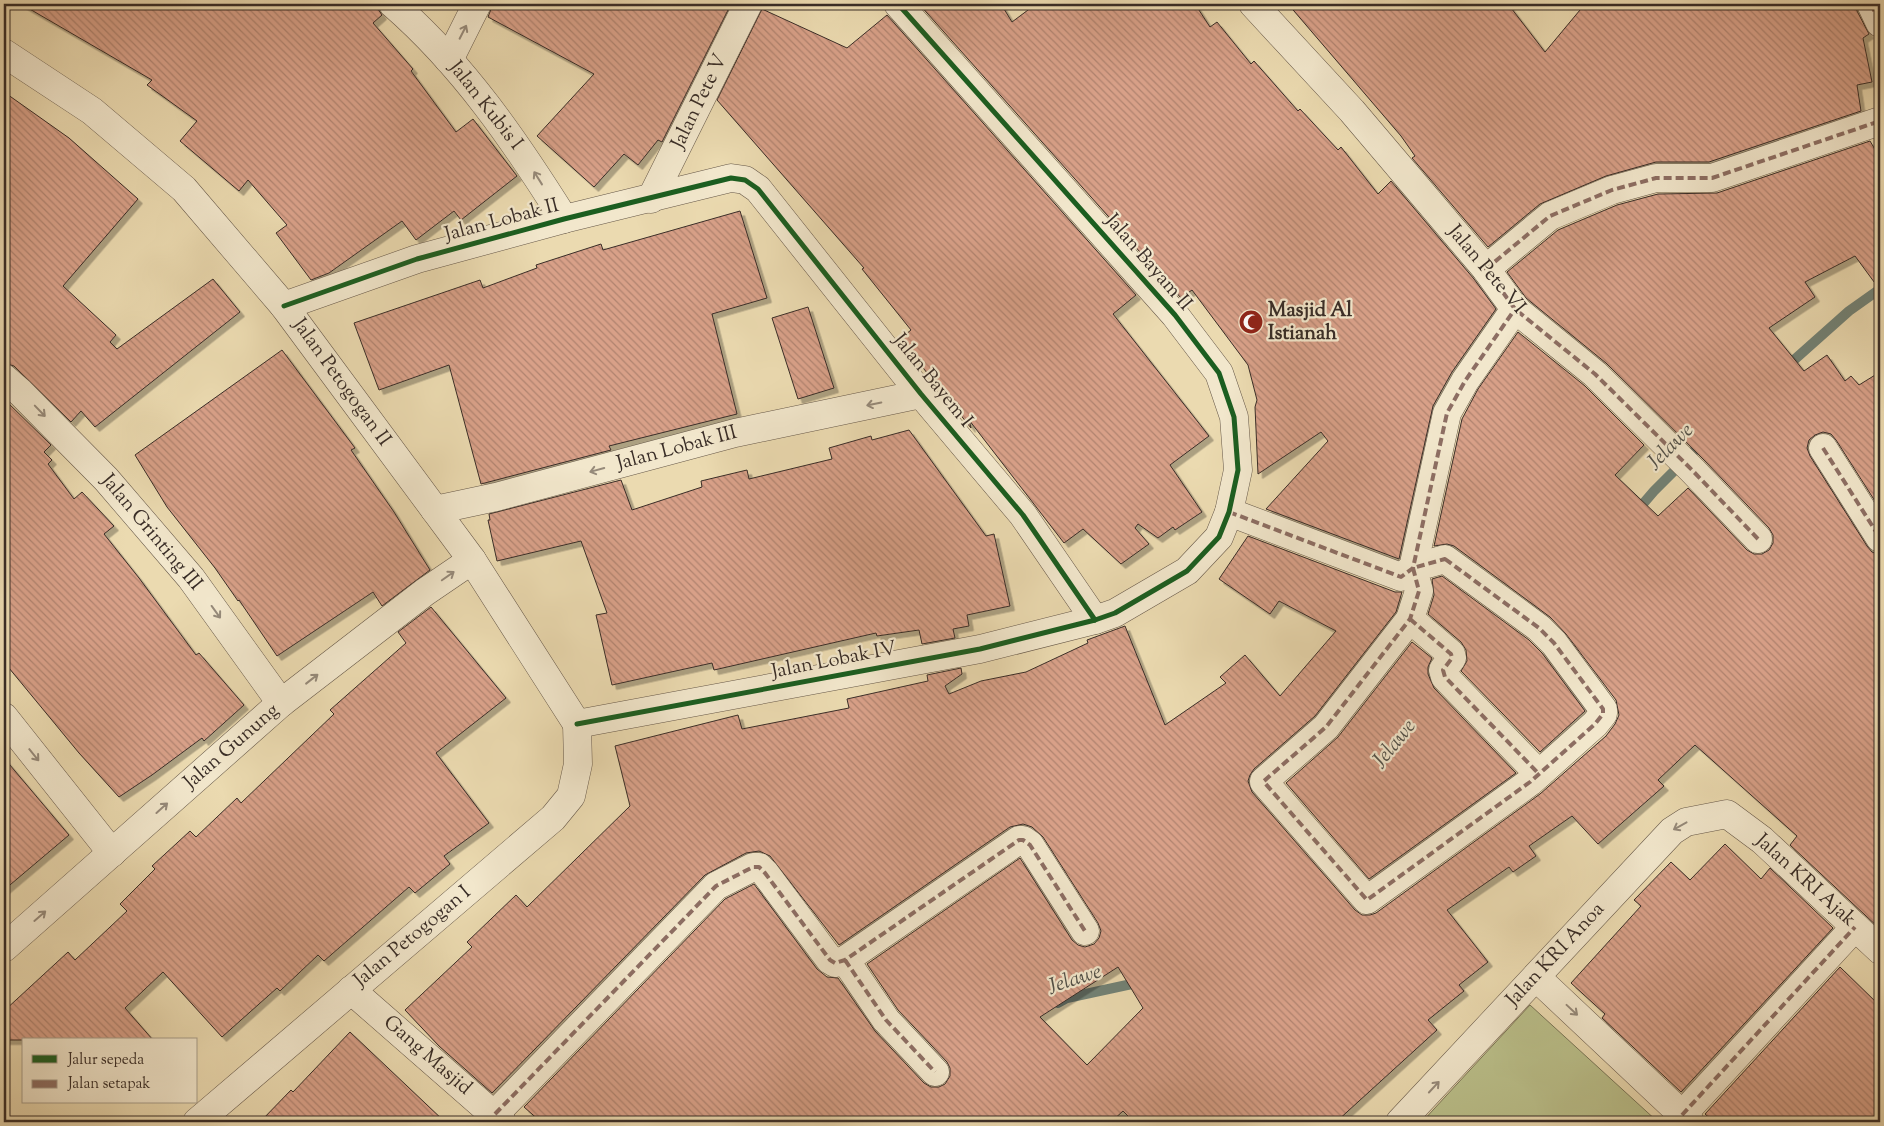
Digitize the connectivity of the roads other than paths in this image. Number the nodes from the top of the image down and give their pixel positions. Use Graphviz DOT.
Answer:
graph roads {
  1 [pos="393,4"];
  2 [pos="477,4"];
  3 [pos="748,4"];
  4 [pos="898,4"];
  5 [pos="1253,4"];
  6 [pos="1871,4"];
  7 [pos="1880,23"];
  8 [pos="4,53"];
  9 [pos="449,60"];
  10 [pos="1880,121"];
  11 [pos="731,178"];
  12 [pos="651,199"];
  13 [pos="564,219"];
  14 [pos="1486,269"];
  15 [pos="284,306"];
  16 [pos="1516,309"];
  17 [pos="4,378"];
  18 [pos="921,394"];
  19 [pos="1823,448"];
  20 [pos="435,510"];
  21 [pos="1229,512"];
  22 [pos="1880,538"];
  23 [pos="1758,539"];
  24 [pos="472,560"];
  25 [pos="1413,568"];
  26 [pos="1410,619"];
  27 [pos="1095,620"];
  28 [pos="282,703"];
  29 [pos="4,717"];
  30 [pos="577,724"];
  31 [pos="1539,774"];
  32 [pos="1727,814"];
  33 [pos="112,853"];
  34 [pos="1855,927"];
  35 [pos="1085,931"];
  36 [pos="4,948"];
  37 [pos="1880,950"];
  38 [pos="846,960"];
  39 [pos="1536,977"];
  40 [pos="351,990"];
  41 [pos="935,1072"];
  42 [pos="499,1118"];
  43 [pos="1686,1118"];
  44 [pos="197,1122"];
  45 [pos="1400,1122"];
  1 -- 9 [label="street, Jalan Kubis I"];
  9 -- 2 [label="street, one-way"];
  3 -- 12 [label="street, Jalan Pete V"];
  4 -- 21 [label="street, Jalan Bayam II"];
  5 -- 14 [label="street, Jalan Pete VI"];
  6 -- 7 [label="street"];
  8 -- 15 [label="street, Jalan Petogogan II"];
  13 -- 9 [label="street, Jalan Kubis I, one-way"];
  10 -- 14 [label="street"];
  11 -- 12 [label="street, Jalan Lobak II"];
  11 -- 18 [label="street, Jalan Bayem I"];
  12 -- 13 [label="street, Jalan Lobak II"];
  13 -- 15 [label="street, Jalan Lobak II"];
  14 -- 16 [label="street, Jalan Pete VI"];
  15 -- 20 [label="street, Jalan Petogogan II"];
  16 -- 23 [label="street, Jalan Pete VI"];
  16 -- 25 [label="street"];
  17 -- 28 [label="street, Jalan Grinting III, one-way"];
  18 -- 20 [label="street, Jalan Lobak III, one-way"];
  18 -- 27 [label="street, Jalan Bayem I"];
  19 -- 22 [label="street"];
  20 -- 24 [label="street, Jalan Petogogan II"];
  21 -- 25 [label="street"];
  21 -- 27 [label="street, Jalan Bayam II"];
  28 -- 24 [label="street, Jalan Gunung, one-way"];
  24 -- 30 [label="street, Jalan Petogogan II"];
  25 -- 26 [label="street"];
  25 -- 31 [label="street"];
  26 -- 31 [label="street"];
  26 -- 31 [label="street"];
  27 -- 30 [label="street, Jalan Lobak IV"];
  33 -- 28 [label="street, Jalan Gunung, one-way"];
  29 -- 33 [label="street, one-way"];
  30 -- 40 [label="street, Jalan Petogogan I"];
  32 -- 34 [label="street, Jalan KRI Ajak"];
  32 -- 39 [label="street, Jalan KRI Anoa, one-way"];
  36 -- 33 [label="street, Jalan Gunung, one-way"];
  34 -- 37 [label="street, Jalan KRI Ajak"];
  34 -- 43 [label="street"];
  35 -- 38 [label="street"];
  38 -- 41 [label="street"];
  38 -- 42 [label="street"];
  39 -- 43 [label="street, one-way"];
  45 -- 39 [label="street, Jalan KRI Anoa, one-way"];
  40 -- 42 [label="street, Gang Masjid"];
  40 -- 44 [label="street, Jalan Petogogan I"];
}
